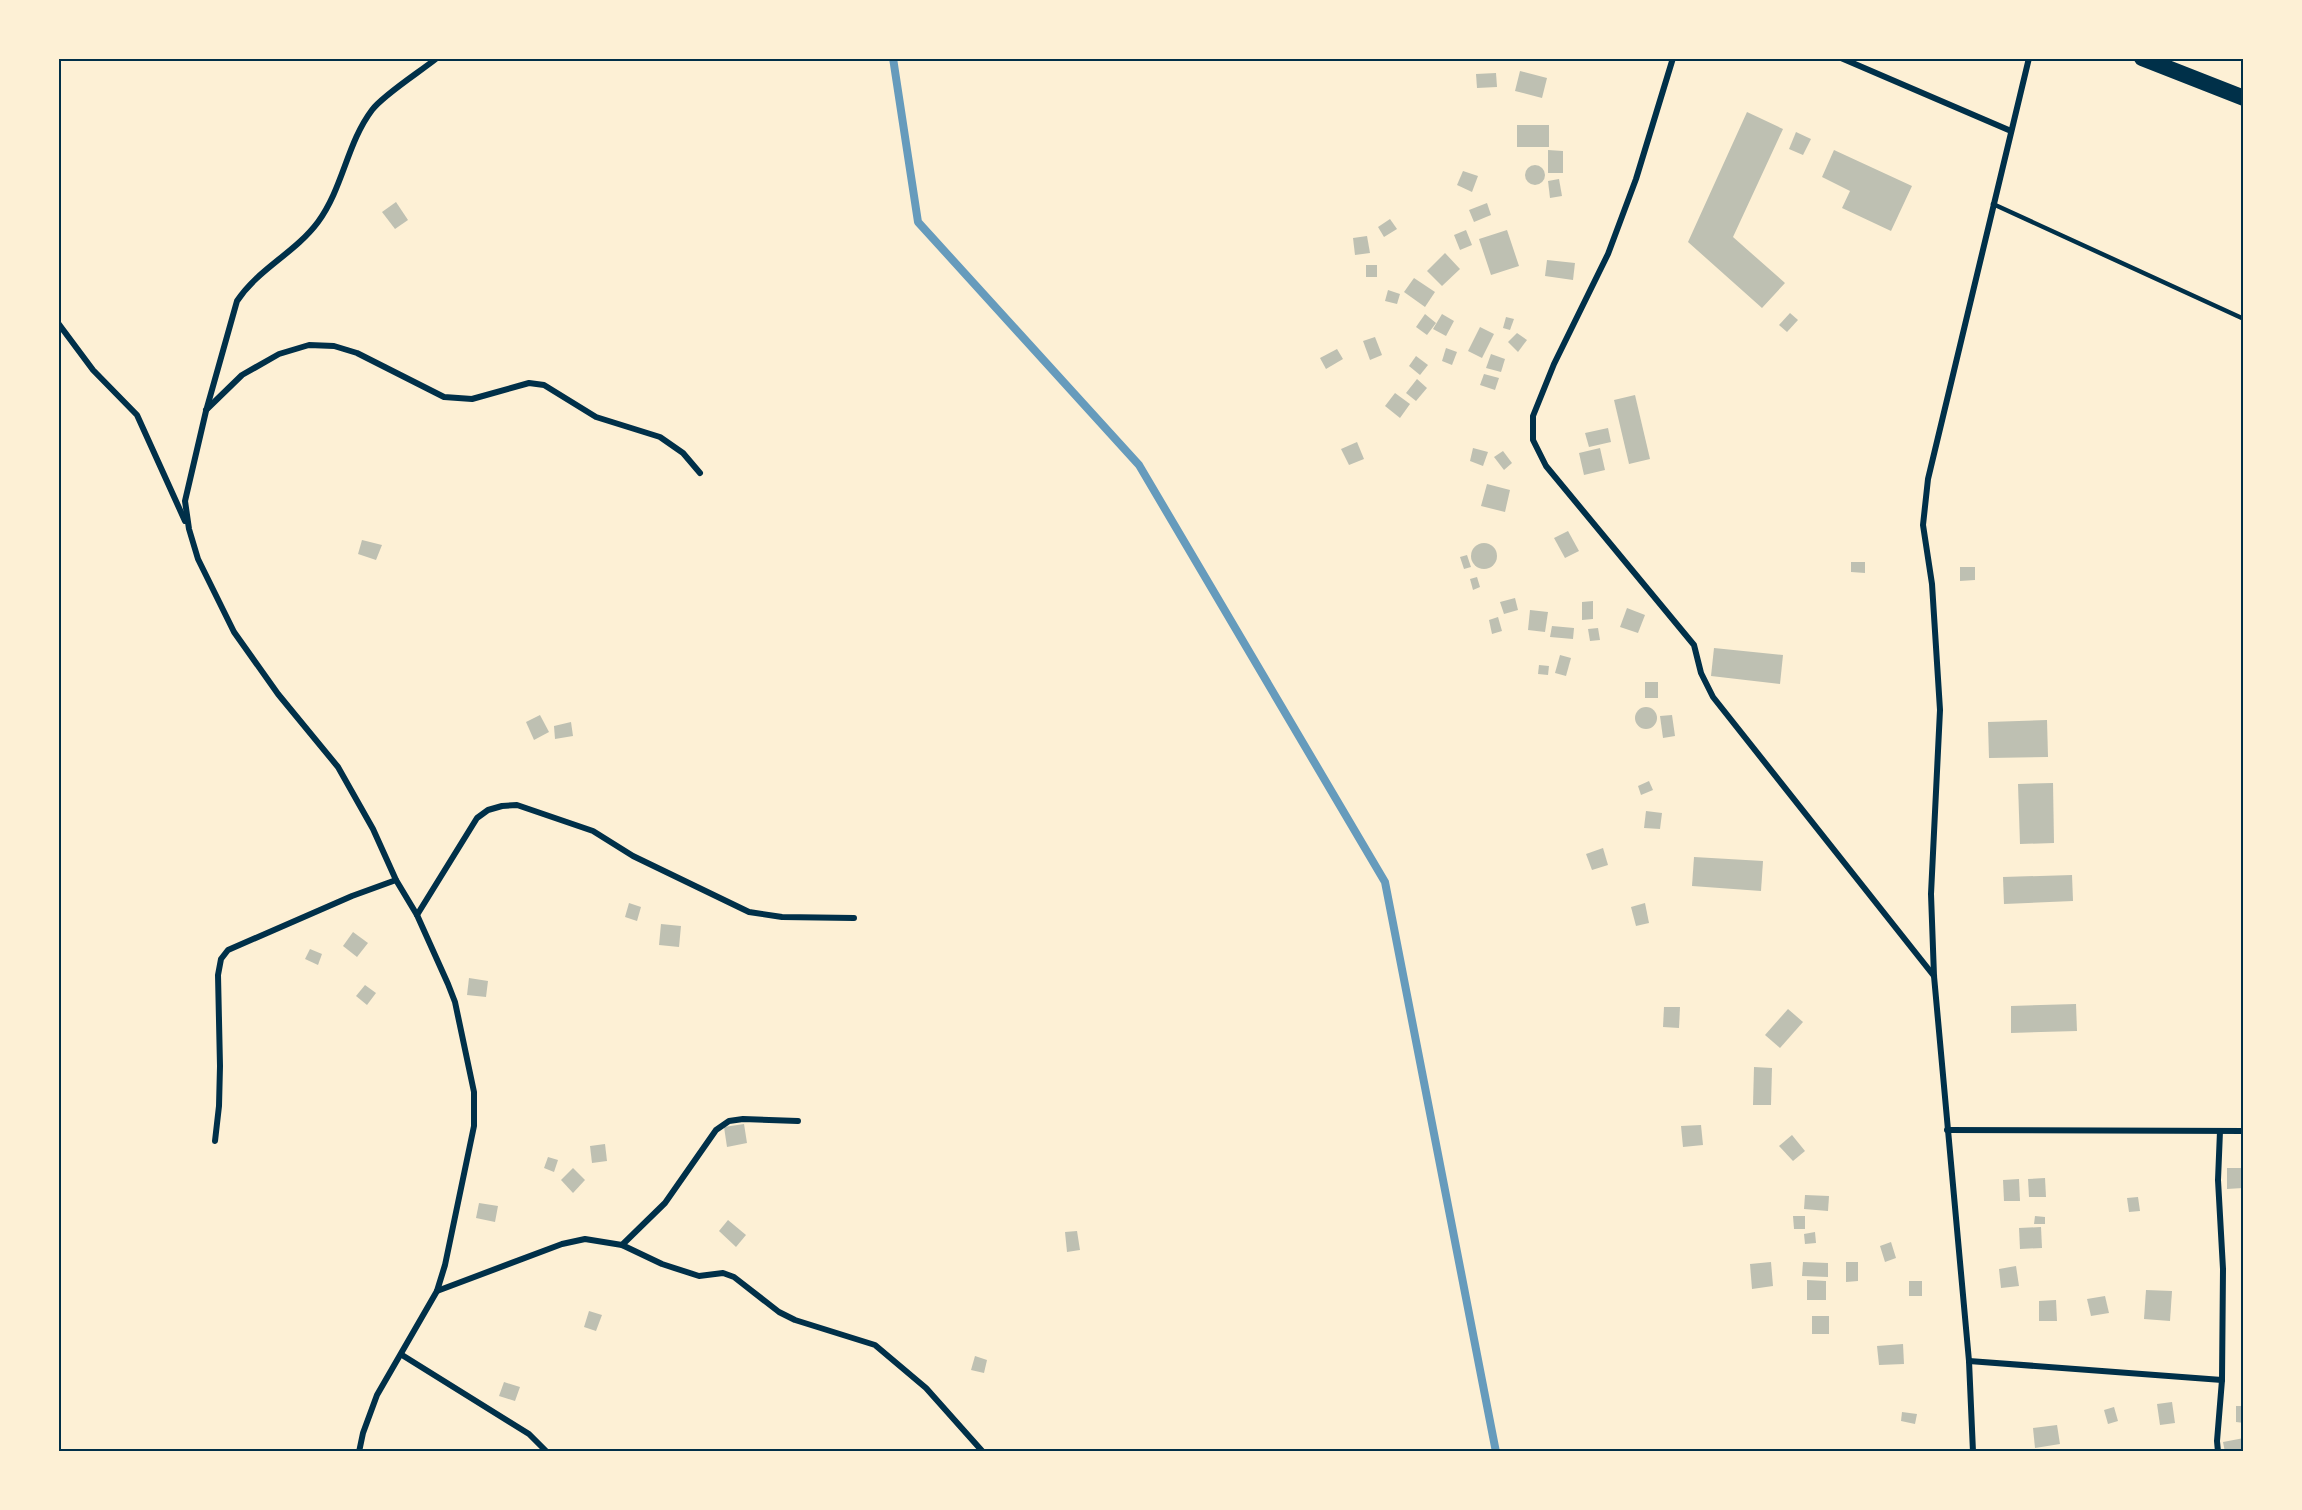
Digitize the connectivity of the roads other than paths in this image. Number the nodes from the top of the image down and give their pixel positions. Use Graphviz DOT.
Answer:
graph roads {
  1 [pos="437,58"];
  2 [pos="1673,58"];
  3 [pos="1841,58"];
  4 [pos="2029,58"];
  5 [pos="2142,58"];
  6 [pos="2244,98"];
  7 [pos="2011,131"];
  8 [pos="1993,204"];
  9 [pos="2244,319"];
  10 [pos="58,323"];
  11 [pos="206,411"];
  12 [pos="700,473"];
  13 [pos="189,529"];
  14 [pos="396,880"];
  15 [pos="417,915"];
  16 [pos="854,918"];
  17 [pos="1934,976"];
  18 [pos="798,1121"];
  19 [pos="1947,1130"];
  20 [pos="2220,1131"];
  21 [pos="2244,1131"];
  22 [pos="215,1141"];
  23 [pos="622,1245"];
  24 [pos="437,1292"];
  25 [pos="402,1355"];
  26 [pos="1969,1361"];
  27 [pos="2222,1380"];
  28 [pos="359,1452"];
  29 [pos="547,1452"];
  30 [pos="983,1452"];
  31 [pos="1973,1452"];
  32 [pos="2218,1452"];
  1 -- 11 [label="street"];
  2 -- 17 [label="street"];
  3 -- 7 [label="street"];
  4 -- 7 [label="street"];
  5 -- 6 [label="highway"];
  7 -- 8 [label="street"];
  8 -- 9 [label="lane"];
  8 -- 17 [label="street"];
  10 -- 13 [label="street"];
  11 -- 12 [label="street"];
  11 -- 13 [label="street"];
  13 -- 14 [label="street"];
  14 -- 15 [label="street"];
  14 -- 22 [label="street"];
  15 -- 16 [label="street"];
  15 -- 24 [label="street"];
  17 -- 19 [label="street"];
  18 -- 23 [label="street"];
  19 -- 20 [label="street"];
  19 -- 26 [label="street"];
  20 -- 21 [label="street"];
  20 -- 27 [label="street"];
  23 -- 24 [label="street"];
  23 -- 30 [label="street"];
  24 -- 25 [label="street"];
  25 -- 28 [label="street"];
  25 -- 29 [label="street"];
  26 -- 27 [label="street"];
  26 -- 31 [label="street"];
  27 -- 32 [label="street"];
}
